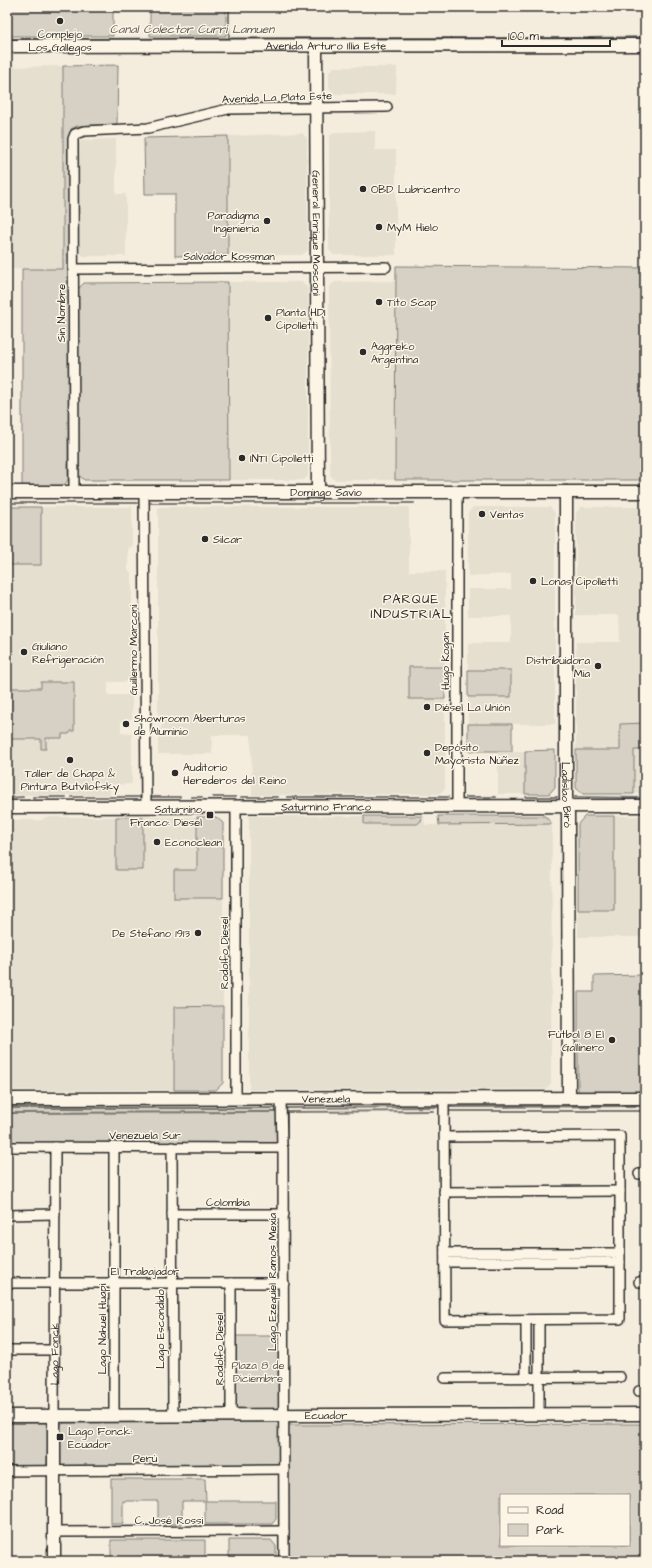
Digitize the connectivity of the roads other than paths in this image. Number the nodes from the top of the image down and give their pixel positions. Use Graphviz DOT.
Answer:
graph roads {
  1 [pos="645,45"];
  2 [pos="7,46"];
  3 [pos="316,46"];
  4 [pos="387,107"];
  5 [pos="317,108"];
  6 [pos="75,134"];
  7 [pos="386,267"];
  8 [pos="317,268"];
  9 [pos="73,269"];
  10 [pos="7,492"];
  11 [pos="74,492"];
  12 [pos="144,492"];
  13 [pos="318,492"];
  14 [pos="457,492"];
  15 [pos="566,492"];
  16 [pos="645,492"];
  17 [pos="456,806"];
  18 [pos="567,806"];
  19 [pos="645,806"];
  20 [pos="7,807"];
  21 [pos="146,807"];
  22 [pos="236,807"];
  23 [pos="444,1098"];
  24 [pos="569,1098"];
  25 [pos="645,1098"];
  26 [pos="7,1099"];
  27 [pos="236,1099"];
  28 [pos="281,1099"];
  29 [pos="444,1137"];
  30 [pos="55,1147"];
  31 [pos="114,1147"];
  32 [pos="172,1147"];
  33 [pos="7,1148"];
  34 [pos="282,1148"];
  35 [pos="620,1191"];
  36 [pos="444,1192"];
  37 [pos="55,1214"];
  38 [pos="172,1214"];
  39 [pos="284,1214"];
  40 [pos="7,1215"];
  41 [pos="620,1257"];
  42 [pos="445,1258"];
  43 [pos="7,1283"];
  44 [pos="54,1283"];
  45 [pos="114,1283"];
  46 [pos="172,1283"];
  47 [pos="231,1283"];
  48 [pos="284,1283"];
  49 [pos="526,1320"];
  50 [pos="539,1320"];
  51 [pos="7,1350"];
  52 [pos="54,1350"];
  53 [pos="526,1377"];
  54 [pos="539,1377"];
  55 [pos="620,1377"];
  56 [pos="445,1378"];
  57 [pos="539,1414"];
  58 [pos="645,1414"];
  59 [pos="173,1415"];
  60 [pos="231,1415"];
  61 [pos="284,1415"];
  62 [pos="7,1416"];
  63 [pos="54,1416"];
  64 [pos="114,1416"];
  65 [pos="284,1469"];
  66 [pos="54,1470"];
  67 [pos="7,1471"];
  68 [pos="284,1531"];
  69 [pos="54,1532"];
  70 [pos="54,1561"];
  71 [pos="284,1561"];
  1 -- 3 [label="street, Avenida Arturo Illia Este"];
  2 -- 3 [label="street, Avenida Arturo Illia Este"];
  3 -- 5 [label="street, General Enrique Mosconi"];
  4 -- 5 [label="street, Avenida La Plata Este"];
  5 -- 6 [label="street, Avenida La Plata Este"];
  5 -- 8 [label="street, General Enrique Mosconi"];
  6 -- 9 [label="street, Sin Nombre"];
  7 -- 8 [label="street, Salvador Kossman"];
  8 -- 9 [label="street, Salvador Kossman"];
  8 -- 13 [label="street, General Enrique Mosconi"];
  9 -- 11 [label="street, Sin Nombre"];
  10 -- 11 [label="street, Domingo Savio"];
  11 -- 12 [label="street, Domingo Savio"];
  12 -- 13 [label="street, Domingo Savio"];
  12 -- 21 [label="street, Guillermo Marconi"];
  13 -- 14 [label="street, Domingo Savio"];
  14 -- 15 [label="street, Domingo Savio"];
  14 -- 17 [label="street, Hugo Kogan"];
  15 -- 16 [label="street, Domingo Savio"];
  15 -- 18 [label="street, Ladislao Biró"];
  17 -- 18 [label="street, Saturnino Franco"];
  17 -- 22 [label="street, Saturnino Franco"];
  18 -- 19 [label="street, Saturnino Franco"];
  18 -- 24 [label="street, Ladislao Biró"];
  20 -- 21 [label="street, Saturnino Franco"];
  21 -- 22 [label="street, Saturnino Franco"];
  22 -- 27 [label="street, Rodolfo Diesel"];
  23 -- 24 [label="street, Venezuela"];
  23 -- 28 [label="street, Venezuela"];
  23 -- 29 [label="street"];
  24 -- 25 [label="street, Venezuela"];
  26 -- 27 [label="street, Venezuela"];
  27 -- 28 [label="street, Venezuela"];
  28 -- 34 [label="street, Lago Ezequiel Ramos Mexía"];
  29 -- 35 [label="street"];
  29 -- 36 [label="street"];
  30 -- 31 [label="street, Venezuela Sur"];
  30 -- 33 [label="street, Venezuela Sur"];
  30 -- 37 [label="street, Lago Fonck"];
  31 -- 32 [label="street, Venezuela Sur"];
  31 -- 45 [label="street, Lago Nahuel Huapi"];
  32 -- 34 [label="street, Venezuela Sur"];
  32 -- 38 [label="street, Lago Escondido"];
  34 -- 39 [label="street, Lago Ezequiel Ramos Mexía"];
  35 -- 36 [label="street"];
  35 -- 41 [label="street"];
  36 -- 42 [label="street"];
  37 -- 40 [label="street"];
  37 -- 44 [label="street, Lago Fonck"];
  38 -- 39 [label="street, Colombia"];
  38 -- 46 [label="street, Lago Escondido"];
  39 -- 48 [label="street, Lago Ezequiel Ramos Mexía"];
  41 -- 42 [label="street"];
  41 -- 50 [label="street"];
  42 -- 49 [label="street"];
  43 -- 44 [label="street, El Trabajador"];
  44 -- 45 [label="street, El Trabajador"];
  44 -- 52 [label="street, Lago Fonck"];
  45 -- 46 [label="street, El Trabajador"];
  45 -- 64 [label="street, Lago Nahuel Huapi"];
  46 -- 47 [label="street, El Trabajador"];
  46 -- 59 [label="street, Lago Escondido"];
  47 -- 48 [label="street, El Trabajador"];
  47 -- 60 [label="street, Rodolfo Diesel"];
  48 -- 61 [label="street, Lago Ezequiel Ramos Mexía"];
  49 -- 50 [label="street"];
  49 -- 53 [label="street"];
  50 -- 54 [label="street"];
  51 -- 52 [label="street"];
  52 -- 63 [label="street, Lago Fonck"];
  53 -- 54 [label="street"];
  53 -- 56 [label="street"];
  54 -- 55 [label="street"];
  54 -- 57 [label="street"];
  57 -- 58 [label="street, Ecuador"];
  57 -- 61 [label="street, Ecuador"];
  59 -- 60 [label="street, Ecuador"];
  59 -- 64 [label="street, Ecuador"];
  60 -- 61 [label="street, Ecuador"];
  61 -- 65 [label="street, Lago Ezequiel Ramos Mexía"];
  62 -- 63 [label="street, Ecuador"];
  63 -- 64 [label="street, Ecuador"];
  63 -- 66 [label="street, Lago Fonck"];
  65 -- 66 [label="street, Perú"];
  65 -- 68 [label="street, Lago Ezequiel Ramos Mexía"];
  66 -- 67 [label="street, Perú"];
  66 -- 69 [label="street, Lago Fonck"];
  68 -- 69 [label="street, C. José Rossi"];
  68 -- 71 [label="street, Lago Ezequiel Ramos Mexía"];
  69 -- 70 [label="street, Lago Fonck"];
}
